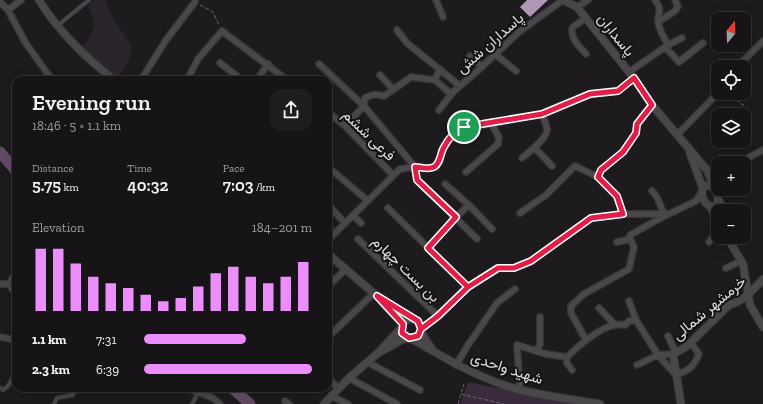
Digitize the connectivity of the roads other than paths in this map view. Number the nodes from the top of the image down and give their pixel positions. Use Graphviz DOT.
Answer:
graph roads {
  1 [pos="21,0"];
  2 [pos="38,0"];
  3 [pos="88,0"];
  4 [pos="436,0"];
  5 [pos="563,0"];
  6 [pos="588,0"];
  7 [pos="655,0"];
  8 [pos="675,0"];
  9 [pos="0,2"];
  10 [pos="194,2"];
  11 [pos="576,4"];
  12 [pos="8,10"];
  13 [pos="443,17"];
  14 [pos="586,18"];
  15 [pos="658,22"];
  16 [pos="57,26"];
  17 [pos="397,30"];
  18 [pos="682,38"];
  19 [pos="763,41"];
  20 [pos="703,43"];
  21 [pos="667,46"];
  22 [pos="496,54"];
  23 [pos="586,54"];
  24 [pos="470,56"];
  25 [pos="744,60"];
  26 [pos="220,63"];
  27 [pos="268,64"];
  28 [pos="319,64"];
  29 [pos="482,67"];
  30 [pos="440,69"];
  31 [pos="516,71"];
  32 [pos="380,75"];
  33 [pos="631,75"];
  34 [pos="49,76"];
  35 [pos="109,76"];
  36 [pos="144,76"];
  37 [pos="189,76"];
  38 [pos="237,76"];
  39 [pos="260,76"];
  40 [pos="283,76"];
  41 [pos="332,76"];
  42 [pos="332,76"];
  43 [pos="435,80"];
  44 [pos="460,86"];
  45 [pos="393,89"];
  46 [pos="451,94"];
  47 [pos="711,100"];
  48 [pos="652,105"];
  49 [pos="364,106"];
  50 [pos="439,110"];
  51 [pos="542,114"];
  52 [pos="332,115"];
  53 [pos="491,122"];
  54 [pos="345,126"];
  55 [pos="677,135"];
  56 [pos="535,148"];
  57 [pos="689,149"];
  58 [pos="763,150"];
  59 [pos="751,156"];
  60 [pos="522,158"];
  61 [pos="552,166"];
  62 [pos="415,167"];
  63 [pos="332,170"];
  64 [pos="466,172"];
  65 [pos="711,172"];
  66 [pos="393,175"];
  67 [pos="598,177"];
  68 [pos="445,184"];
  69 [pos="711,186"];
  70 [pos="702,190"];
  71 [pos="652,191"];
  72 [pos="717,196"];
  73 [pos="718,199"];
  74 [pos="367,200"];
  75 [pos="696,201"];
  76 [pos="720,204"];
  77 [pos="469,205"];
  78 [pos="708,206"];
  79 [pos="388,208"];
  80 [pos="332,209"];
  81 [pos="711,210"];
  82 [pos="520,213"];
  83 [pos="623,214"];
  84 [pos="666,214"];
  85 [pos="353,215"];
  86 [pos="456,217"];
  87 [pos="345,223"];
  88 [pos="361,223"];
  89 [pos="492,229"];
  90 [pos="332,236"];
  91 [pos="630,238"];
  92 [pos="477,239"];
  93 [pos="358,240"];
  94 [pos="711,240"];
  95 [pos="617,242"];
  96 [pos="709,242"];
  97 [pos="731,244"];
  98 [pos="733,244"];
  99 [pos="428,248"];
  100 [pos="734,248"];
  101 [pos="332,257"];
  102 [pos="741,261"];
  103 [pos="726,268"];
  104 [pos="346,269"];
  105 [pos="12,276"];
  106 [pos="763,278"];
  107 [pos="332,282"];
  108 [pos="0,284"];
  109 [pos="8,284"];
  110 [pos="468,287"];
  111 [pos="515,289"];
  112 [pos="12,291"];
  113 [pos="748,294"];
  114 [pos="376,295"];
  115 [pos="628,301"];
  116 [pos="599,308"];
  117 [pos="438,316"];
  118 [pos="540,317"];
  119 [pos="412,319"];
  120 [pos="636,320"];
  121 [pos="615,325"];
  122 [pos="402,326"];
  123 [pos="763,327"];
  124 [pos="421,330"];
  125 [pos="332,334"];
  126 [pos="668,336"];
  127 [pos="0,337"];
  128 [pos="408,338"];
  129 [pos="12,339"];
  130 [pos="586,340"];
  131 [pos="690,343"];
  132 [pos="433,351"];
  133 [pos="537,351"];
  134 [pos="378,353"];
  135 [pos="674,353"];
  136 [pos="658,355"];
  137 [pos="567,357"];
  138 [pos="367,362"];
  139 [pos="456,365"];
  140 [pos="637,365"];
  141 [pos="572,370"];
  142 [pos="676,375"];
  143 [pos="12,378"];
  144 [pos="349,378"];
  145 [pos="332,382"];
  146 [pos="0,388"];
  147 [pos="339,389"];
  148 [pos="420,390"];
  149 [pos="520,390"];
  150 [pos="74,392"];
  151 [pos="198,393"];
  152 [pos="331,396"];
  153 [pos="54,404"];
  154 [pos="192,404"];
  155 [pos="220,404"];
  156 [pos="324,404"];
  157 [pos="348,404"];
  158 [pos="397,404"];
  159 [pos="600,404"];
  160 [pos="681,404"];
  1 -- 12 [label="street"];
  2 -- 16 [label="street"];
  3 -- 16 [label="lane"];
  4 -- 13 [label="street"];
  5 -- 11 [label="street, پاسداران"];
  5 -- 22 [label="street, پاسداران شش"];
  6 -- 11 [label="street"];
  7 -- 15 [label="street"];
  8 -- 15 [label="street"];
  9 -- 12 [label="street"];
  10 -- 36 [label="street"];
  11 -- 14 [label="street, پاسداران"];
  12 -- 34 [label="street"];
  14 -- 23 [label="street"];
  14 -- 33 [label="street, پاسداران"];
  15 -- 21 [label="street"];
  16 -- 35 [label="street"];
  17 -- 30 [label="street"];
  18 -- 21 [label="street"];
  19 -- 25 [label="street"];
  20 -- 21 [label="street"];
  21 -- 33 [label="street"];
  22 -- 29 [label="street, پاسداران شش"];
  22 -- 31 [label="street"];
  24 -- 29 [label="street"];
  26 -- 38 [label="street"];
  27 -- 37 [label="street"];
  27 -- 39 [label="street"];
  27 -- 40 [label="street"];
  28 -- 42 [label="street"];
  29 -- 44 [label="street, پاسداران شش"];
  30 -- 43 [label="street"];
  30 -- 44 [label="street"];
  32 -- 45 [label="street"];
  33 -- 48 [label="street, پاسداران"];
  33 -- 51 [label="street"];
  41 -- 49 [label="street"];
  43 -- 45 [label="street"];
  43 -- 46 [label="street"];
  44 -- 46 [label="street, پاسداران شش"];
  45 -- 49 [label="street"];
  46 -- 50 [label="street, پاسداران شش"];
  47 -- 55 [label="street"];
  48 -- 55 [label="street, پاسداران"];
  48 -- 67 [label="street"];
  49 -- 54 [label="street"];
  49 -- 62 [label="street"];
  51 -- 53 [label="street"];
  51 -- 56 [label="street"];
  52 -- 54 [label="street, فرعی ششم"];
  53 -- 62 [label="street"];
  53 -- 64 [label="street"];
  54 -- 66 [label="street, فرعی ششم"];
  55 -- 57 [label="street, پاسداران"];
  56 -- 60 [label="street"];
  56 -- 61 [label="street"];
  57 -- 65 [label="street, پاسداران"];
  57 -- 70 [label="street"];
  58 -- 59 [label="street"];
  62 -- 66 [label="street"];
  62 -- 86 [label="street"];
  63 -- 74 [label="street"];
  66 -- 74 [label="street"];
  67 -- 82 [label="street"];
  67 -- 83 [label="street"];
  68 -- 77 [label="street"];
  69 -- 70 [label="street"];
  70 -- 75 [label="street"];
  70 -- 78 [label="street"];
  71 -- 84 [label="street"];
  72 -- 73 [label="street"];
  73 -- 76 [label="street"];
  73 -- 78 [label="street"];
  74 -- 85 [label="street"];
  75 -- 78 [label="street"];
  75 -- 84 [label="street"];
  77 -- 86 [label="street"];
  77 -- 89 [label="street"];
  78 -- 81 [label="street"];
  79 -- 99 [label="street"];
  80 -- 87 [label="street"];
  83 -- 84 [label="street"];
  83 -- 110 [label="street"];
  84 -- 91 [label="street"];
  85 -- 87 [label="street"];
  85 -- 88 [label="street"];
  86 -- 92 [label="street"];
  86 -- 99 [label="street"];
  87 -- 90 [label="street"];
  91 -- 95 [label="street"];
  91 -- 130 [label="street"];
  93 -- 117 [label="street, بن بست چهارم"];
  94 -- 96 [label="street"];
  97 -- 100 [label="street"];
  98 -- 100 [label="street"];
  99 -- 110 [label="street"];
  100 -- 102 [label="street"];
  101 -- 104 [label="street"];
  102 -- 103 [label="street"];
  102 -- 113 [label="street"];
  104 -- 107 [label="street"];
  104 -- 114 [label="street"];
  105 -- 109 [label="lane"];
  106 -- 113 [label="street, خرمشهر شمالی"];
  108 -- 109 [label="street"];
  109 -- 112 [label="lane"];
  110 -- 117 [label="street"];
  111 -- 139 [label="street"];
  113 -- 123 [label="street"];
  113 -- 131 [label="street, خرمشهر شمالی"];
  114 -- 119 [label="street"];
  114 -- 122 [label="street"];
  114 -- 125 [label="street"];
  115 -- 120 [label="street"];
  116 -- 121 [label="street"];
  117 -- 124 [label="street"];
  118 -- 133 [label="street"];
  119 -- 122 [label="street"];
  119 -- 124 [label="street"];
  120 -- 121 [label="street"];
  120 -- 136 [label="street"];
  121 -- 130 [label="street"];
  122 -- 128 [label="street"];
  122 -- 134 [label="street"];
  124 -- 128 [label="street"];
  124 -- 132 [label="street"];
  126 -- 135 [label="street"];
  127 -- 129 [label="street"];
  128 -- 132 [label="street, شهید واحدی"];
  128 -- 134 [label="street"];
  130 -- 137 [label="street"];
  131 -- 135 [label="street, خرمشهر شمالی"];
  131 -- 142 [label="street"];
  132 -- 139 [label="street, شهید واحدی"];
  133 -- 137 [label="street"];
  133 -- 149 [label="street"];
  134 -- 138 [label="street"];
  135 -- 136 [label="street"];
  135 -- 142 [label="street, خرمشهر شمالی"];
  136 -- 140 [label="street"];
  136 -- 142 [label="street"];
  137 -- 141 [label="street"];
  138 -- 144 [label="street"];
  138 -- 148 [label="street"];
  139 -- 149 [label="street, شهید واحدی"];
  142 -- 160 [label="street, خرمشهر شمالی"];
  143 -- 146 [label="lane"];
  144 -- 147 [label="street"];
  144 -- 158 [label="street"];
  145 -- 147 [label="street"];
  147 -- 152 [label="street"];
  149 -- 159 [label="street, شهید واحدی"];
  150 -- 153 [label="lane"];
  151 -- 154 [label="lane"];
  151 -- 155 [label="street"];
  152 -- 156 [label="street"];
  152 -- 157 [label="street"];
}
